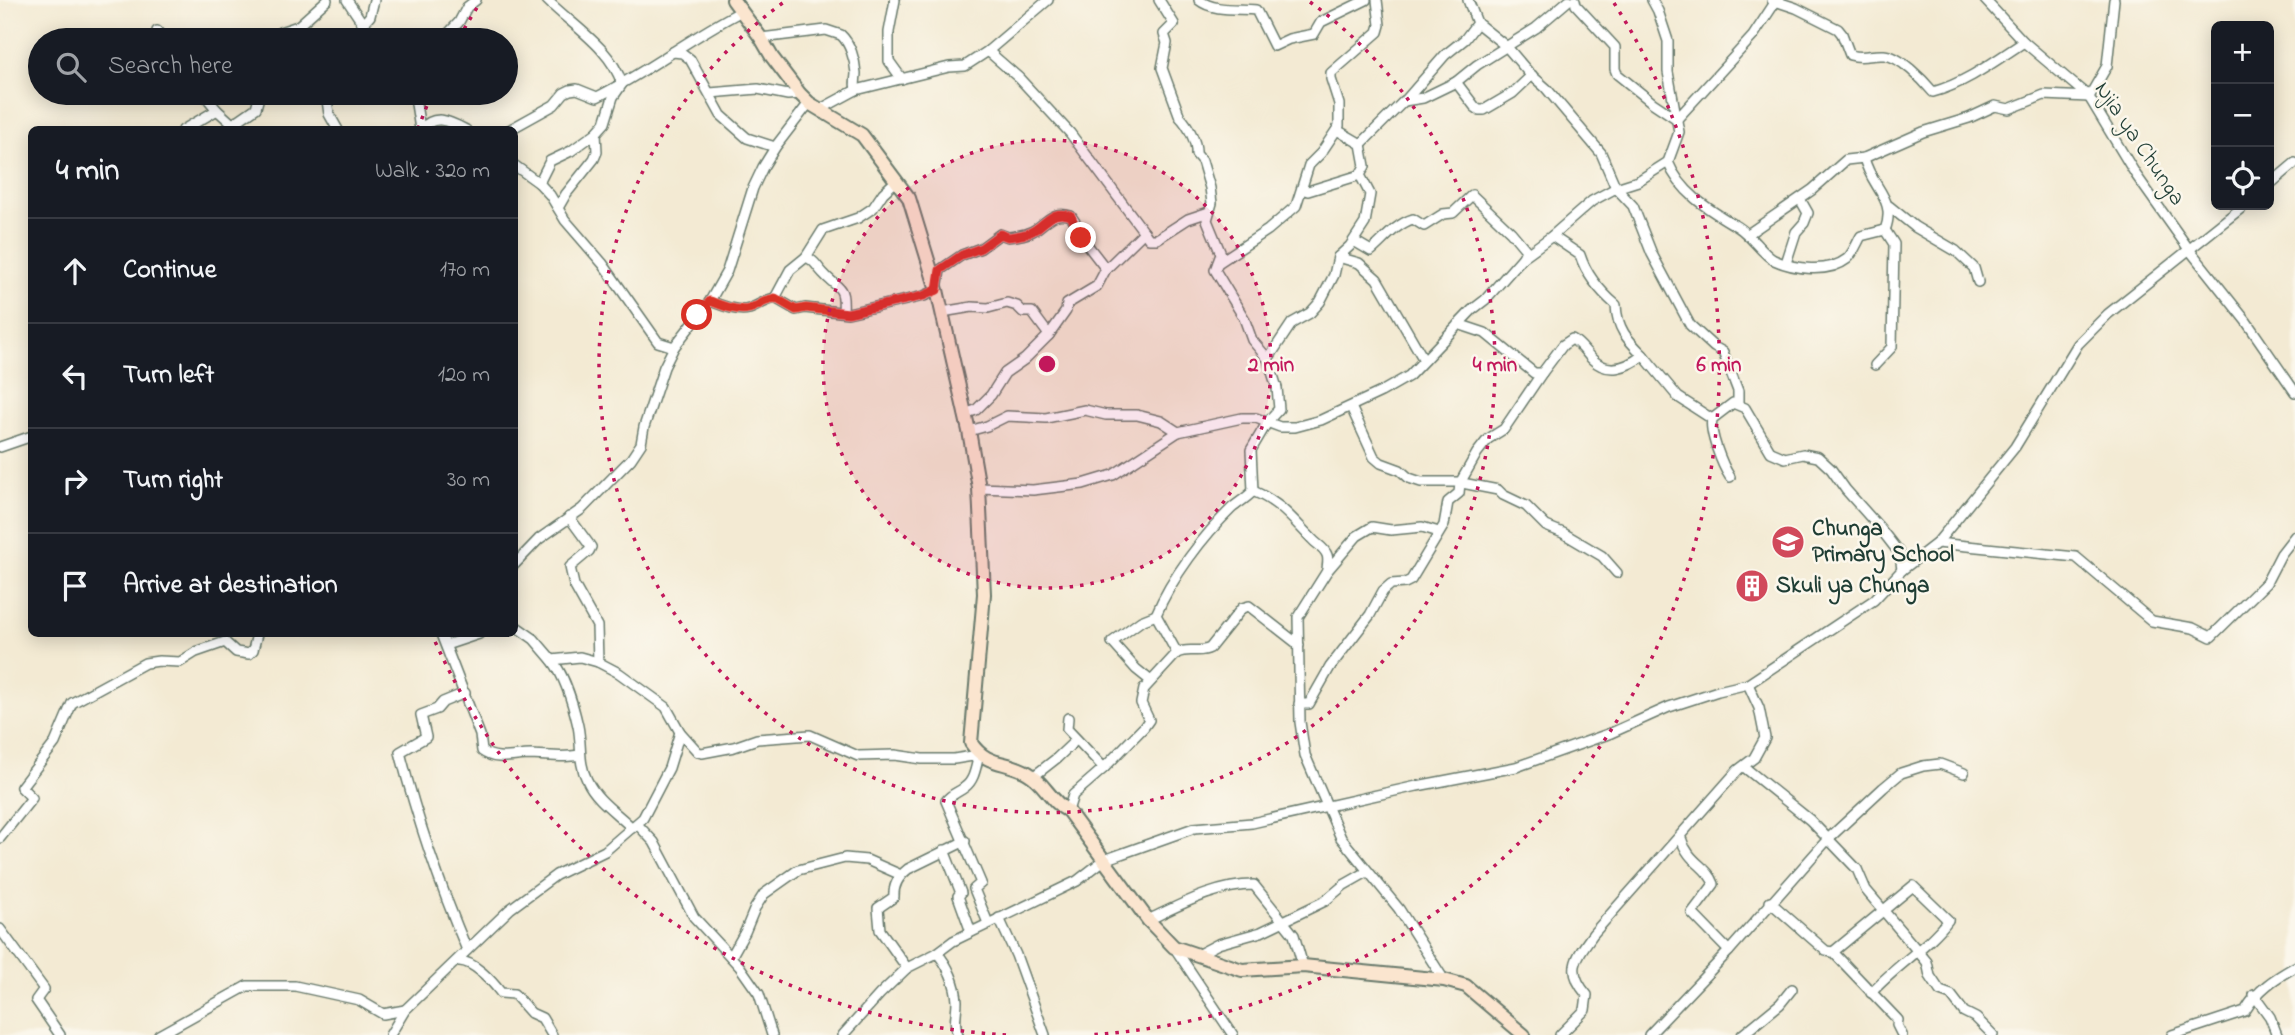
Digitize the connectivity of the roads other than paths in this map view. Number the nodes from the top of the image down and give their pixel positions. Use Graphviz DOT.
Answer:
graph roads {
  1 [pos="327,0"];
  2 [pos="347,0"];
  3 [pos="374,0"];
  4 [pos="476,0"];
  5 [pos="547,0"];
  6 [pos="895,0"];
  7 [pos="1048,0"];
  8 [pos="1159,0"];
  9 [pos="1199,0"];
  10 [pos="1366,0"];
  11 [pos="1377,0"];
  12 [pos="1468,0"];
  13 [pos="1569,0"];
  14 [pos="1575,0"];
  15 [pos="1652,0"];
  16 [pos="1985,0"];
  17 [pos="2114,0"];
  18 [pos="1774,1"];
  19 [pos="737,6"];
  20 [pos="1477,23"];
  21 [pos="363,24"];
  22 [pos="292,28"];
  23 [pos="363,28"];
  24 [pos="453,28"];
  25 [pos="761,37"];
  26 [pos="2024,42"];
  27 [pos="1507,47"];
  28 [pos="988,51"];
  29 [pos="673,52"];
  30 [pos="1532,75"];
  31 [pos="902,79"];
  32 [pos="1456,82"];
  33 [pos="622,85"];
  34 [pos="856,90"];
  35 [pos="710,93"];
  36 [pos="2089,97"];
  37 [pos="1404,101"];
  38 [pos="810,102"];
  39 [pos="213,105"];
  40 [pos="257,105"];
  41 [pos="328,105"];
  42 [pos="416,105"];
  43 [pos="217,110"];
  44 [pos="1677,118"];
  45 [pos="190,126"];
  46 [pos="235,126"];
  47 [pos="237,126"];
  48 [pos="336,126"];
  49 [pos="420,126"];
  50 [pos="424,126"];
  51 [pos="458,126"];
  52 [pos="516,126"];
  53 [pos="1337,130"];
  54 [pos="596,133"];
  55 [pos="1361,144"];
  56 [pos="775,147"];
  57 [pos="1864,158"];
  58 [pos="1668,162"];
  59 [pos="2295,163"];
  60 [pos="518,169"];
  61 [pos="1360,175"];
  62 [pos="897,180"];
  63 [pos="2274,182"];
  64 [pos="539,183"];
  65 [pos="1616,188"];
  66 [pos="1302,189"];
  67 [pos="1800,199"];
  68 [pos="1889,206"];
  69 [pos="558,208"];
  70 [pos="2238,210"];
  71 [pos="1209,212"];
  72 [pos="1885,230"];
  73 [pos="1144,232"];
  74 [pos="1748,234"];
  75 [pos="1552,236"];
  76 [pos="1354,241"];
  77 [pos="2188,248"];
  78 [pos="806,257"];
  79 [pos="1338,257"];
  80 [pos="1523,257"];
  81 [pos="1218,263"];
  82 [pos="1786,263"];
  83 [pos="1106,269"];
  84 [pos="1978,282"];
  85 [pos="937,290"];
  86 [pos="775,298"];
  87 [pos="710,301"];
  88 [pos="843,312"];
  89 [pos="942,312"];
  90 [pos="1458,324"];
  91 [pos="1049,335"];
  92 [pos="674,347"];
  93 [pos="1643,355"];
  94 [pos="1268,359"];
  95 [pos="1424,360"];
  96 [pos="1875,365"];
  97 [pos="1542,373"];
  98 [pos="2295,392"];
  99 [pos="1738,404"];
  100 [pos="1350,407"];
  101 [pos="964,414"];
  102 [pos="1712,419"];
  103 [pos="1268,421"];
  104 [pos="969,431"];
  105 [pos="1178,432"];
  106 [pos="28,437"];
  107 [pos="0,447"];
  108 [pos="1730,477"];
  109 [pos="1460,483"];
  110 [pos="979,488"];
  111 [pos="1253,491"];
  112 [pos="569,517"];
  113 [pos="1439,532"];
  114 [pos="2295,536"];
  115 [pos="1937,543"];
  116 [pos="518,561"];
  117 [pos="1902,570"];
  118 [pos="1327,571"];
  119 [pos="1617,573"];
  120 [pos="1156,615"];
  121 [pos="518,628"];
  122 [pos="256,637"];
  123 [pos="442,637"];
  124 [pos="470,637"];
  125 [pos="446,645"];
  126 [pos="1299,645"];
  127 [pos="1177,653"];
  128 [pos="552,660"];
  129 [pos="598,662"];
  130 [pos="1151,681"];
  131 [pos="1748,684"];
  132 [pos="465,693"];
  133 [pos="1299,705"];
  134 [pos="1068,718"];
  135 [pos="680,732"];
  136 [pos="1076,740"];
  137 [pos="580,755"];
  138 [pos="979,755"];
  139 [pos="1744,767"];
  140 [pos="1104,768"];
  141 [pos="1964,773"];
  142 [pos="1034,776"];
  143 [pos="1328,807"];
  144 [pos="1068,811"];
  145 [pos="635,826"];
  146 [pos="0,838"];
  147 [pos="1681,838"];
  148 [pos="1828,839"];
  149 [pos="965,841"];
  150 [pos="944,850"];
  151 [pos="1104,860"];
  152 [pos="1367,872"];
  153 [pos="901,875"];
  154 [pos="1770,902"];
  155 [pos="1882,909"];
  156 [pos="999,918"];
  157 [pos="1149,920"];
  158 [pos="1284,920"];
  159 [pos="988,923"];
  160 [pos="0,929"];
  161 [pos="971,932"];
  162 [pos="1174,947"];
  163 [pos="1917,949"];
  164 [pos="467,950"];
  165 [pos="1729,951"];
  166 [pos="1833,952"];
  167 [pos="937,953"];
  168 [pos="1195,956"];
  169 [pos="731,957"];
  170 [pos="458,961"];
  171 [pos="1303,966"];
  172 [pos="2295,967"];
  173 [pos="907,968"];
  174 [pos="1444,980"];
  175 [pos="1792,989"];
  176 [pos="1871,993"];
  177 [pos="2254,995"];
  178 [pos="405,1010"];
  179 [pos="60,1035"];
  180 [pos="159,1035"];
  181 [pos="390,1035"];
  182 [pos="552,1035"];
  183 [pos="772,1035"];
  184 [pos="844,1035"];
  185 [pos="958,1035"];
  186 [pos="1045,1035"];
  187 [pos="1233,1035"];
  188 [pos="1524,1035"];
  189 [pos="1560,1035"];
  190 [pos="1649,1035"];
  191 [pos="1742,1035"];
  192 [pos="1902,1035"];
  193 [pos="1993,1035"];
  194 [pos="2172,1035"];
  195 [pos="2277,1035"];
  1 -- 22 [label="street"];
  2 -- 21 [label="street"];
  3 -- 21 [label="street"];
  4 -- 24 [label="street"];
  5 -- 33 [label="street"];
  6 -- 31 [label="street"];
  7 -- 28 [label="street"];
  8 -- 71 [label="street"];
  9 -- 10 [label="street"];
  11 -- 53 [label="street"];
  12 -- 20 [label="street"];
  13 -- 27 [label="street"];
  14 -- 44 [label="street"];
  15 -- 44 [label="street"];
  16 -- 26 [label="street, Njia ya Chunga"];
  17 -- 36 [label="street"];
  18 -- 26 [label="street"];
  18 -- 44 [label="street"];
  19 -- 25 [label="street"];
  19 -- 29 [label="street"];
  20 -- 27 [label="street"];
  20 -- 37 [label="street"];
  21 -- 23 [label="street"];
  25 -- 34 [label="street"];
  25 -- 38 [label="street"];
  26 -- 36 [label="street, Njia ya Chunga"];
  27 -- 30 [label="street"];
  27 -- 32 [label="street"];
  28 -- 31 [label="street"];
  28 -- 73 [label="street"];
  29 -- 33 [label="street"];
  29 -- 35 [label="street"];
  30 -- 32 [label="street"];
  30 -- 65 [label="street"];
  31 -- 34 [label="street"];
  32 -- 37 [label="street"];
  33 -- 52 [label="street"];
  33 -- 54 [label="street"];
  34 -- 38 [label="street"];
  35 -- 38 [label="street"];
  35 -- 56 [label="street"];
  36 -- 57 [label="street"];
  36 -- 77 [label="street, Njia ya Chunga"];
  37 -- 55 [label="street"];
  38 -- 56 [label="street"];
  38 -- 62 [label="street"];
  39 -- 43 [label="street"];
  40 -- 47 [label="street"];
  41 -- 48 [label="street"];
  42 -- 49 [label="street"];
  43 -- 45 [label="street"];
  43 -- 46 [label="street"];
  44 -- 58 [label="street"];
  50 -- 51 [label="street"];
  53 -- 55 [label="street"];
  53 -- 66 [label="street"];
  54 -- 64 [label="street"];
  54 -- 69 [label="street"];
  55 -- 61 [label="street"];
  56 -- 87 [label="street"];
  57 -- 67 [label="street"];
  57 -- 68 [label="street"];
  58 -- 65 [label="street"];
  58 -- 74 [label="street"];
  59 -- 63 [label="street"];
  60 -- 64 [label="street"];
  61 -- 66 [label="street"];
  61 -- 76 [label="street"];
  62 -- 78 [label="street"];
  62 -- 85 [label="street"];
  64 -- 69 [label="street"];
  65 -- 75 [label="street"];
  65 -- 99 [label="street"];
  66 -- 81 [label="street"];
  67 -- 74 [label="street"];
  67 -- 82 [label="street"];
  68 -- 72 [label="street"];
  68 -- 84 [label="street"];
  69 -- 92 [label="street"];
  70 -- 77 [label="street"];
  71 -- 73 [label="street"];
  71 -- 81 [label="street"];
  72 -- 82 [label="street"];
  72 -- 96 [label="street"];
  73 -- 83 [label="street"];
  74 -- 82 [label="street"];
  75 -- 80 [label="street"];
  75 -- 93 [label="street"];
  76 -- 79 [label="street"];
  76 -- 80 [label="street"];
  77 -- 98 [label="street, Njia ya Chunga"];
  77 -- 115 [label="street"];
  78 -- 86 [label="street"];
  78 -- 88 [label="street"];
  79 -- 94 [label="street"];
  79 -- 95 [label="street"];
  80 -- 90 [label="street"];
  81 -- 94 [label="street"];
  83 -- 85 [label="street"];
  83 -- 91 [label="street"];
  85 -- 88 [label="street"];
  85 -- 89 [label="street"];
  86 -- 87 [label="street"];
  86 -- 88 [label="street"];
  87 -- 92 [label="street"];
  89 -- 91 [label="street"];
  89 -- 101 [label="street"];
  90 -- 95 [label="street"];
  90 -- 97 [label="street"];
  91 -- 101 [label="street"];
  92 -- 112 [label="street"];
  93 -- 97 [label="street"];
  93 -- 102 [label="street"];
  94 -- 103 [label="street"];
  95 -- 100 [label="street"];
  97 -- 109 [label="street"];
  99 -- 102 [label="street"];
  99 -- 117 [label="street"];
  100 -- 103 [label="street"];
  100 -- 109 [label="street"];
  101 -- 104 [label="street"];
  102 -- 108 [label="street"];
  103 -- 105 [label="street"];
  103 -- 111 [label="street"];
  104 -- 105 [label="street"];
  104 -- 110 [label="street"];
  105 -- 110 [label="street"];
  106 -- 107 [label="street"];
  109 -- 113 [label="street"];
  109 -- 119 [label="street"];
  110 -- 138 [label="street"];
  111 -- 118 [label="street"];
  111 -- 120 [label="street"];
  112 -- 116 [label="street"];
  112 -- 129 [label="street"];
  113 -- 118 [label="street"];
  113 -- 133 [label="street"];
  114 -- 115 [label="street"];
  115 -- 117 [label="street"];
  117 -- 131 [label="street"];
  118 -- 126 [label="street"];
  120 -- 127 [label="street"];
  120 -- 130 [label="street"];
  121 -- 128 [label="street"];
  122 -- 146 [label="street"];
  123 -- 125 [label="street"];
  124 -- 125 [label="street"];
  125 -- 132 [label="street"];
  126 -- 127 [label="street"];
  126 -- 133 [label="street"];
  127 -- 130 [label="street"];
  128 -- 129 [label="street"];
  128 -- 137 [label="street"];
  129 -- 135 [label="street"];
  130 -- 140 [label="street"];
  131 -- 139 [label="street"];
  131 -- 143 [label="street"];
  132 -- 137 [label="street"];
  132 -- 164 [label="street"];
  133 -- 143 [label="street"];
  134 -- 136 [label="street"];
  135 -- 138 [label="street"];
  135 -- 145 [label="street"];
  136 -- 140 [label="street"];
  136 -- 142 [label="street"];
  137 -- 145 [label="street"];
  138 -- 142 [label="street"];
  138 -- 149 [label="street"];
  139 -- 147 [label="street"];
  139 -- 148 [label="street"];
  140 -- 144 [label="street"];
  141 -- 148 [label="street"];
  142 -- 144 [label="street"];
  143 -- 151 [label="street"];
  143 -- 152 [label="street"];
  144 -- 151 [label="street"];
  145 -- 164 [label="street"];
  145 -- 169 [label="street"];
  147 -- 165 [label="street"];
  147 -- 189 [label="street"];
  148 -- 154 [label="street"];
  148 -- 155 [label="street"];
  149 -- 150 [label="street"];
  149 -- 159 [label="street"];
  150 -- 153 [label="street"];
  150 -- 161 [label="street"];
  151 -- 156 [label="street"];
  151 -- 157 [label="street"];
  152 -- 158 [label="street"];
  152 -- 174 [label="street"];
  153 -- 169 [label="street"];
  153 -- 173 [label="street"];
  154 -- 165 [label="street"];
  154 -- 166 [label="street"];
  155 -- 163 [label="street"];
  155 -- 163 [label="street"];
  155 -- 166 [label="street"];
  156 -- 159 [label="street"];
  156 -- 186 [label="street"];
  157 -- 158 [label="street"];
  157 -- 162 [label="street"];
  158 -- 168 [label="street"];
  158 -- 171 [label="street"];
  159 -- 161 [label="street"];
  160 -- 179 [label="street"];
  161 -- 167 [label="street"];
  162 -- 168 [label="street"];
  162 -- 187 [label="street"];
  163 -- 176 [label="street"];
  163 -- 193 [label="street"];
  164 -- 170 [label="street"];
  165 -- 190 [label="street"];
  166 -- 176 [label="street"];
  167 -- 173 [label="street"];
  167 -- 185 [label="street"];
  168 -- 171 [label="street"];
  169 -- 183 [label="street"];
  170 -- 178 [label="street"];
  170 -- 182 [label="street"];
  171 -- 174 [label="street"];
  172 -- 177 [label="street"];
  173 -- 184 [label="street"];
  174 -- 188 [label="street"];
  175 -- 191 [label="street"];
  176 -- 192 [label="street"];
  177 -- 194 [label="street"];
  177 -- 195 [label="street"];
  178 -- 180 [label="street"];
  178 -- 181 [label="street"];
}
